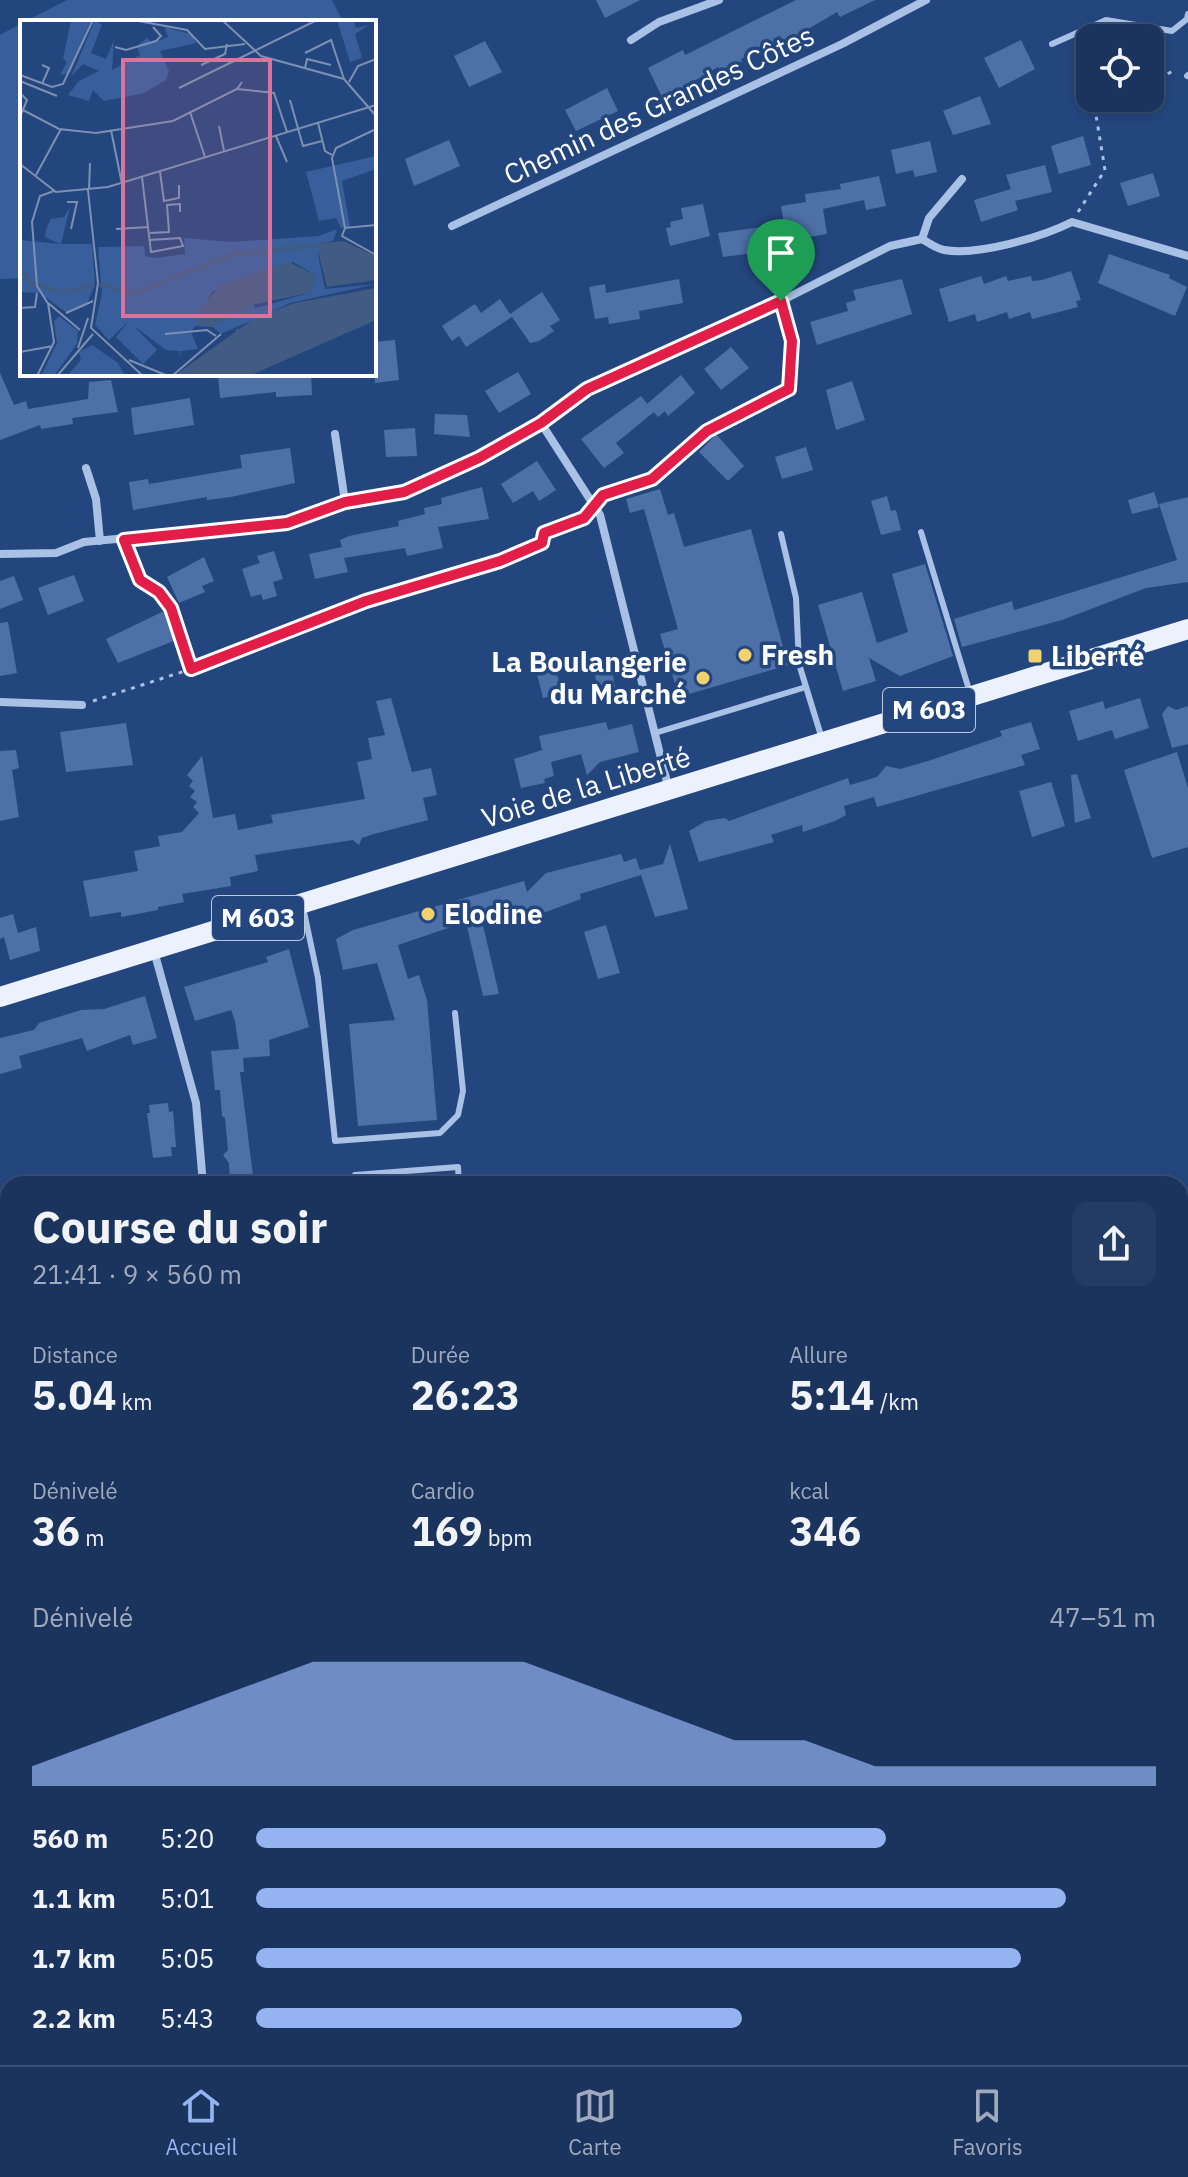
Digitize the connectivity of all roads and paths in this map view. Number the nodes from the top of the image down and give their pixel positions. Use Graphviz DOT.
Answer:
graph roads {
  1 [pos="719,0"];
  2 [pos="926,0"];
  3 [pos="1188,14"];
  4 [pos="631,40"];
  5 [pos="1052,44"];
  6 [pos="1179,68"];
  7 [pos="1164,76"];
  8 [pos="1095,112"];
  9 [pos="962,179"];
  10 [pos="1072,222"];
  11 [pos="452,226"];
  12 [pos="922,239"];
  13 [pos="1188,256"];
  14 [pos="781,301"];
  15 [pos="789,389"];
  16 [pos="541,423"];
  17 [pos="335,434"];
  18 [pos="86,468"];
  19 [pos="345,502"];
  20 [pos="594,505"];
  21 [pos="921,532"];
  22 [pos="781,534"];
  23 [pos="124,540"];
  24 [pos="100,541"];
  25 [pos="0,554"];
  26 [pos="140,580"];
  27 [pos="1188,629"];
  28 [pos="191,669"];
  29 [pos="806,687"];
  30 [pos="972,696"];
  31 [pos="0,702"];
  32 [pos="82,705"];
  33 [pos="655,733"];
  34 [pos="823,743"];
  35 [pos="669,791"];
  36 [pos="302,904"];
  37 [pos="154,950"];
  38 [pos="0,997"];
  39 [pos="455,1013"];
  40 [pos="202,1176"];
  41 [pos="355,1176"];
  42 [pos="459,1176"];
  1 -- 4 [label="street"];
  2 -- 11 [label="street, Chemin des Grandes Côtes"];
  3 -- 5 [label="lane"];
  6 -- 7 [label="path"];
  8 -- 10 [label="path"];
  9 -- 12 [label="street"];
  10 -- 12 [label="street"];
  10 -- 13 [label="street"];
  12 -- 14 [label="street"];
  14 -- 15 [label="street"];
  14 -- 16 [label="street"];
  15 -- 20 [label="path"];
  16 -- 19 [label="street"];
  16 -- 20 [label="street"];
  17 -- 19 [label="street"];
  18 -- 24 [label="street"];
  19 -- 23 [label="street"];
  20 -- 28 [label="path"];
  20 -- 33 [label="street"];
  21 -- 30 [label="lane"];
  22 -- 29 [label="lane"];
  23 -- 24 [label="street"];
  23 -- 26 [label="street"];
  24 -- 25 [label="street"];
  26 -- 28 [label="path"];
  27 -- 30 [label="main road, Voie de la Liberté / M 603"];
  28 -- 32 [label="path"];
  29 -- 33 [label="lane"];
  29 -- 34 [label="lane"];
  30 -- 34 [label="main road, Voie de la Liberté / M 603"];
  31 -- 32 [label="street"];
  33 -- 35 [label="street"];
  34 -- 35 [label="main road, Voie de la Liberté / M 603"];
  35 -- 36 [label="main road, Voie de la Liberté / M 603"];
  36 -- 37 [label="main road, Voie de la Liberté / M 603"];
  36 -- 39 [label="lane"];
  37 -- 38 [label="main road, Voie de la Liberté / M 603"];
  37 -- 40 [label="street"];
  41 -- 42 [label="lane"];
}
